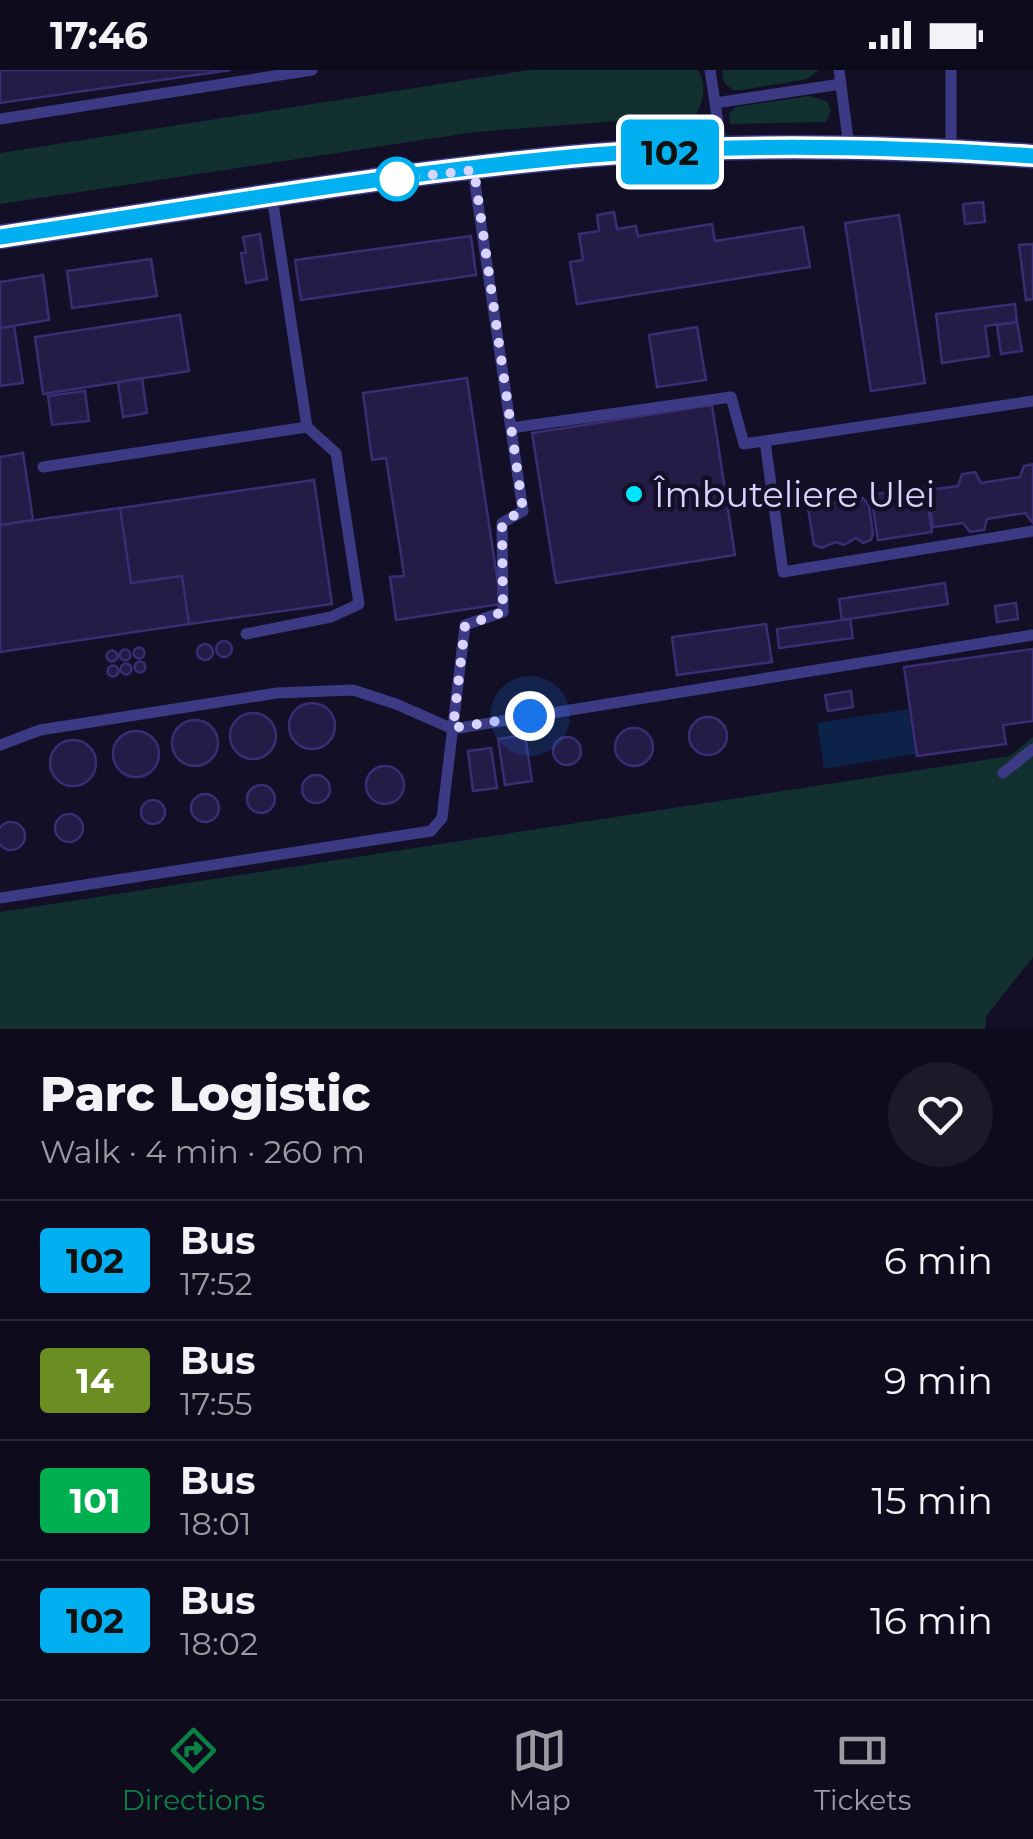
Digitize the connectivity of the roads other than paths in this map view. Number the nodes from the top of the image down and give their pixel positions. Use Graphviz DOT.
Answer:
graph roads {
  1 [pos="312,70"];
  2 [pos="710,70"];
  3 [pos="839,70"];
  4 [pos="951,70"];
  5 [pos="840,84"];
  6 [pos="715,103"];
  7 [pos="0,119"];
  8 [pos="849,147"];
  9 [pos="722,149"];
  10 [pos="951,152"];
  11 [pos="1032,161"];
  12 [pos="474,170"];
  13 [pos="272,197"];
  14 [pos="0,237"];
  15 [pos="1033,401"];
  16 [pos="307,427"];
  17 [pos="511,428"];
  18 [pos="765,441"];
  19 [pos="43,467"];
  20 [pos="1033,531"];
  21 [pos="246,634"];
  22 [pos="1033,635"];
  23 [pos="453,728"];
  24 [pos="0,746"];
  25 [pos="1033,749"];
  26 [pos="1003,773"];
  27 [pos="0,898"];
  1 -- 7 [label="lane"];
  2 -- 6 [label="lane"];
  3 -- 5 [label="lane"];
  4 -- 10 [label="lane"];
  5 -- 6 [label="lane"];
  5 -- 8 [label="lane"];
  6 -- 9 [label="lane"];
  8 -- 9 [label="street"];
  8 -- 10 [label="street"];
  9 -- 12 [label="street"];
  10 -- 11 [label="street"];
  12 -- 13 [label="street"];
  12 -- 17 [label="lane"];
  13 -- 14 [label="street"];
  13 -- 16 [label="lane"];
  15 -- 18 [label="lane"];
  16 -- 19 [label="lane"];
  16 -- 21 [label="lane"];
  17 -- 18 [label="lane"];
  17 -- 23 [label="lane"];
  18 -- 20 [label="lane"];
  22 -- 23 [label="lane"];
  23 -- 24 [label="lane"];
  23 -- 27 [label="lane"];
  25 -- 26 [label="lane"];
}
